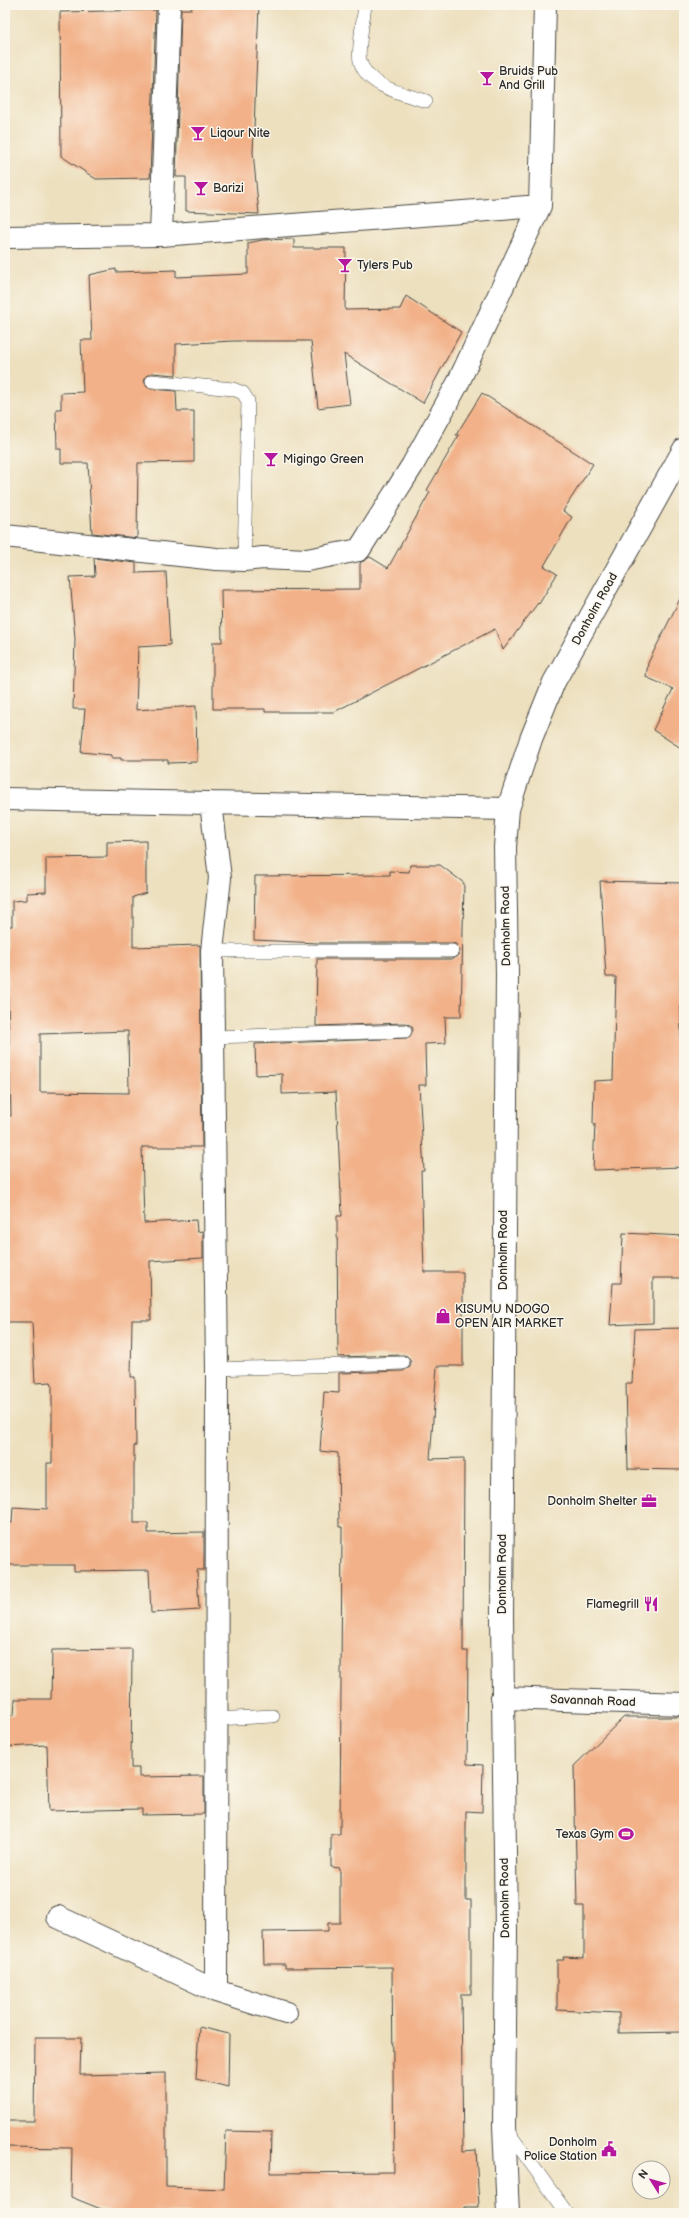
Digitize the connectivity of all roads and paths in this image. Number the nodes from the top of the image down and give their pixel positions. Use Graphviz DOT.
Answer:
graph roads {
  1 [pos="169,5"];
  2 [pos="364,5"];
  3 [pos="545,5"];
  4 [pos="426,101"];
  5 [pos="540,206"];
  6 [pos="161,235"];
  7 [pos="5,237"];
  8 [pos="152,381"];
  9 [pos="684,449"];
  10 [pos="5,536"];
  11 [pos="244,560"];
  12 [pos="5,799"];
  13 [pos="211,802"];
  14 [pos="508,809"];
  15 [pos="212,951"];
  16 [pos="452,951"];
  17 [pos="405,1031"];
  18 [pos="213,1037"];
  19 [pos="403,1364"];
  20 [pos="216,1369"];
  21 [pos="502,1698"];
  22 [pos="684,1704"];
  23 [pos="272,1716"];
  24 [pos="216,1719"];
  25 [pos="58,1917"];
  26 [pos="216,1991"];
  27 [pos="286,2013"];
  28 [pos="504,2126"];
  29 [pos="508,2213"];
  30 [pos="567,2213"];
  1 -- 6 [label="street"];
  2 -- 4 [label="lane"];
  3 -- 5 [label="street"];
  5 -- 6 [label="street"];
  5 -- 11 [label="street"];
  6 -- 7 [label="street"];
  8 -- 11 [label="lane"];
  9 -- 14 [label="street, Donholm Road"];
  10 -- 11 [label="street"];
  12 -- 13 [label="street"];
  13 -- 14 [label="street"];
  13 -- 15 [label="street"];
  14 -- 21 [label="street, Donholm Road"];
  15 -- 16 [label="lane"];
  15 -- 18 [label="street"];
  17 -- 18 [label="lane"];
  18 -- 20 [label="street"];
  19 -- 20 [label="lane"];
  20 -- 24 [label="street"];
  21 -- 22 [label="street, Savannah Road"];
  21 -- 28 [label="street, Donholm Road"];
  23 -- 24 [label="lane"];
  24 -- 26 [label="street"];
  25 -- 26 [label="street"];
  26 -- 27 [label="street"];
  28 -- 29 [label="street, Donholm Road"];
  28 -- 30 [label="lane"];
}
